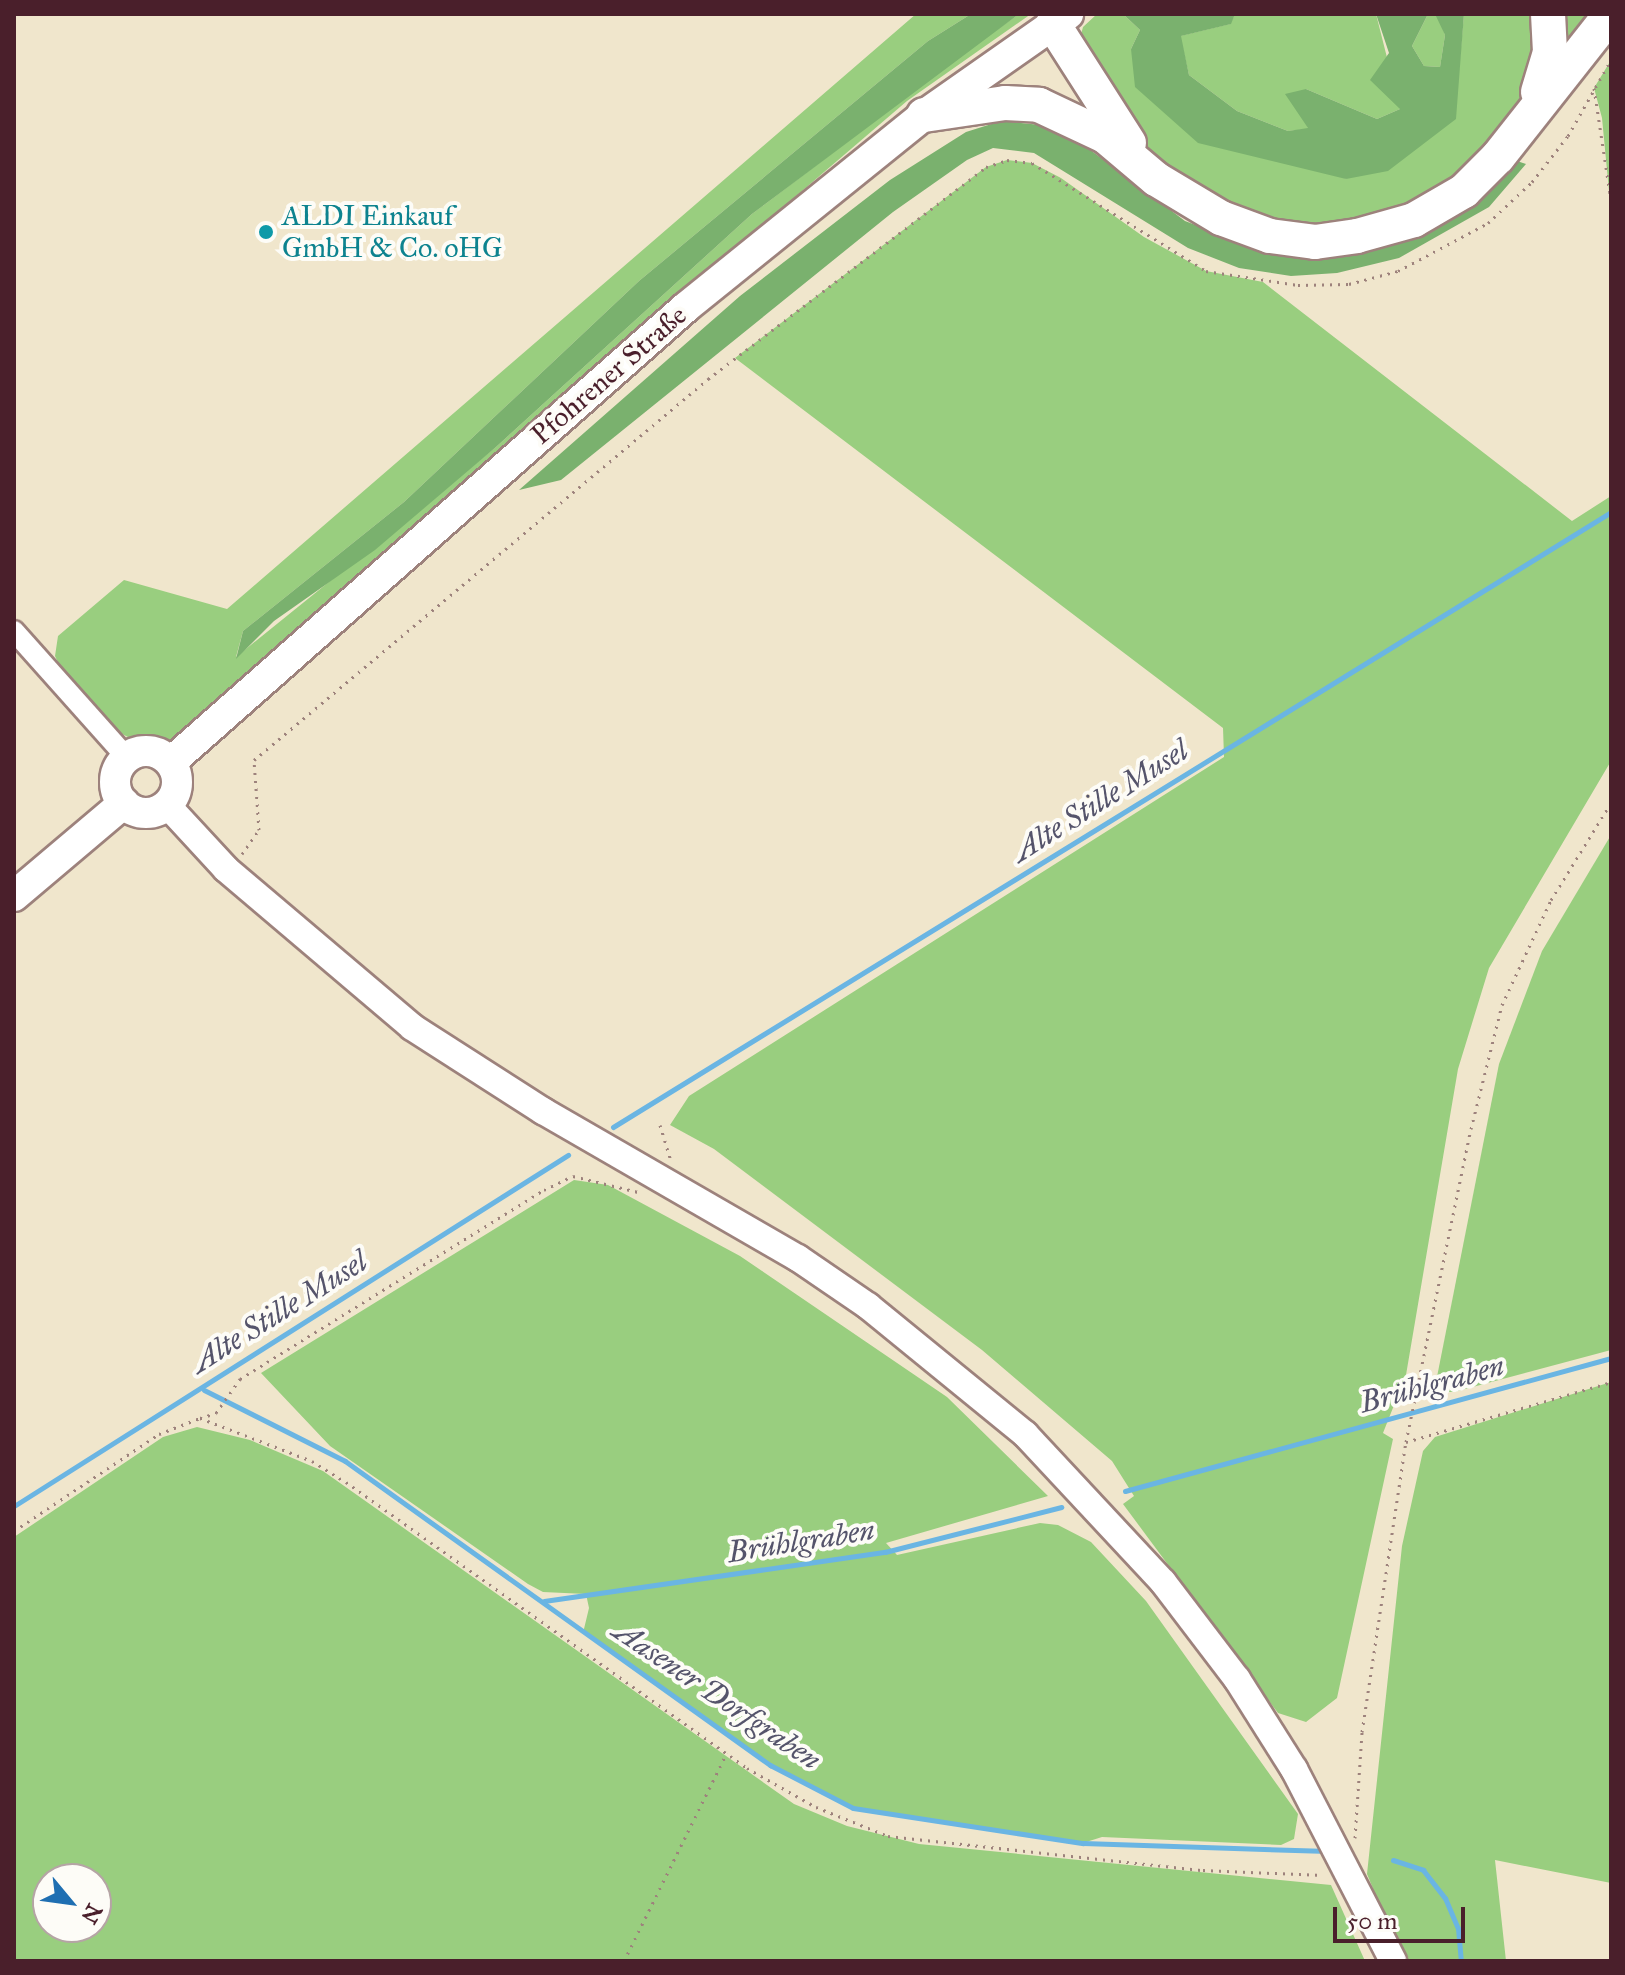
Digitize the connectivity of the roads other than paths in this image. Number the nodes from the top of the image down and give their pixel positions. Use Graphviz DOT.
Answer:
graph roads {
  1 [pos="1548,14"];
  2 [pos="1611,14"];
  3 [pos="1055,23"];
  4 [pos="924,115"];
  5 [pos="1529,116"];
  6 [pos="1105,136"];
  7 [pos="1156,179"];
  8 [pos="14,631"];
  9 [pos="127,758"];
  10 [pos="171,762"];
  11 [pos="124,803"];
  12 [pos="167,805"];
  13 [pos="14,896"];
  14 [pos="1393,1961"];
  1 -- 5 [label="highway"];
  2 -- 5 [label="highway"];
  3 -- 4 [label="main road, Pfohrener Straße"];
  3 -- 6 [label="highway"];
  3 -- 7 [label="highway"];
  4 -- 6 [label="highway"];
  4 -- 10 [label="main road, Pfohrener Straße"];
  5 -- 7 [label="highway"];
  6 -- 7 [label="highway"];
  8 -- 9 [label="street"];
  9 -- 10 [label="main road"];
  9 -- 11 [label="main road"];
  10 -- 12 [label="main road"];
  11 -- 12 [label="main road"];
  11 -- 13 [label="main road"];
  12 -- 14 [label="street"];
}
